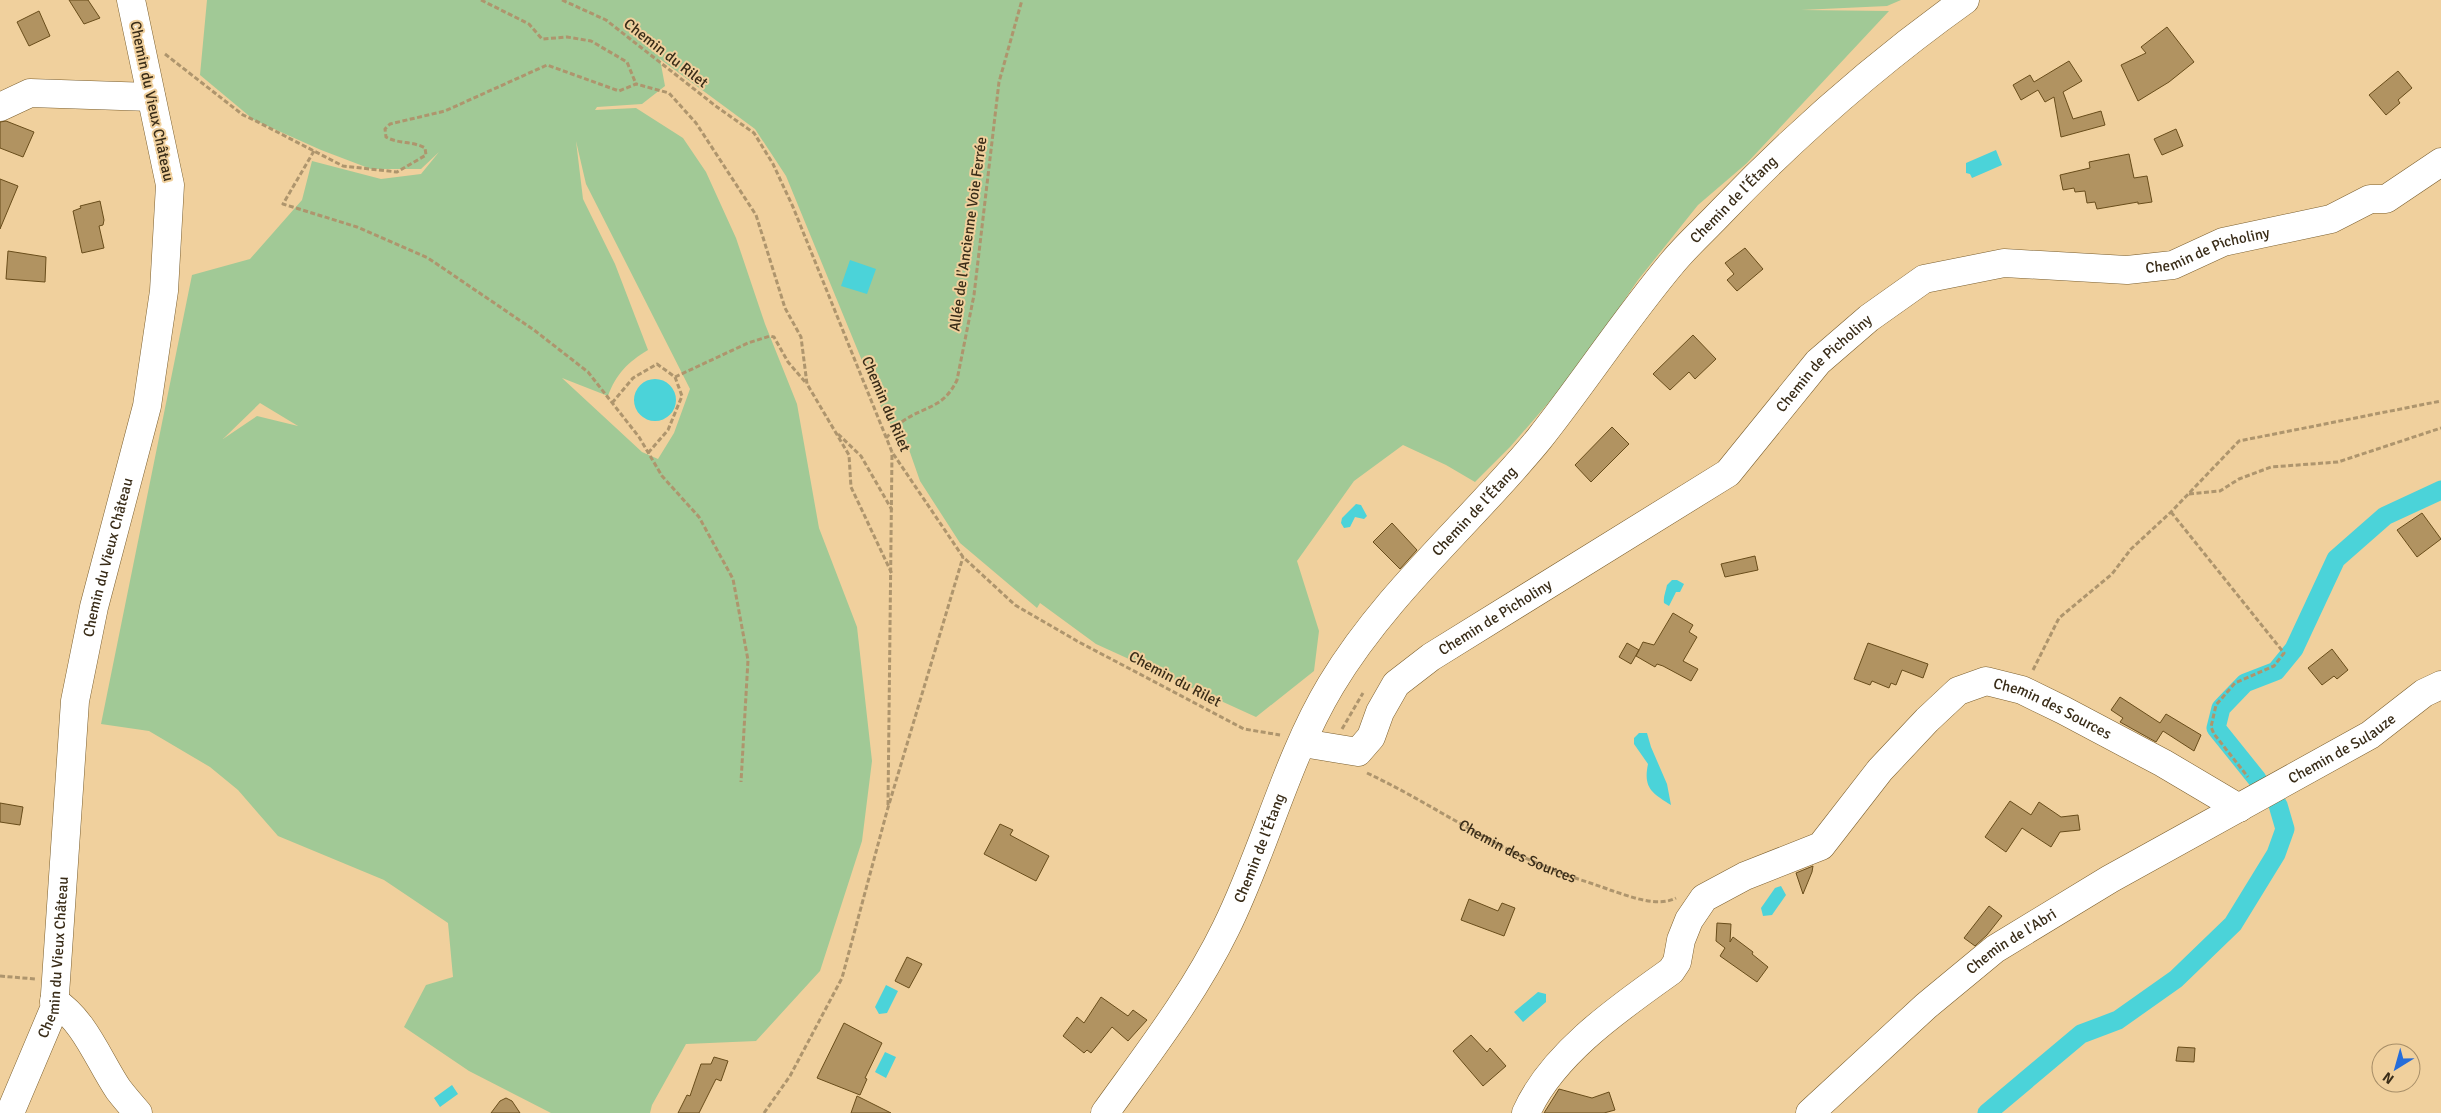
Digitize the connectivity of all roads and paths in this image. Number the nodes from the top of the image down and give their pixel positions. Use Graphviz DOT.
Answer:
graph roads {
  1 [pos="131,0"];
  2 [pos="481,0"];
  3 [pos="562,0"];
  4 [pos="1022,0"];
  5 [pos="1965,0"];
  6 [pos="137,32"];
  7 [pos="636,84"];
  8 [pos="150,97"];
  9 [pos="0,107"];
  10 [pos="314,151"];
  11 [pos="2441,162"];
  12 [pos="675,376"];
  13 [pos="807,384"];
  14 [pos="2441,401"];
  15 [pos="612,402"];
  16 [pos="2441,428"];
  17 [pos="835,431"];
  18 [pos="886,438"];
  19 [pos="892,452"];
  20 [pos="648,453"];
  21 [pos="2189,494"];
  22 [pos="892,510"];
  23 [pos="2172,512"];
  24 [pos="964,557"];
  25 [pos="892,574"];
  26 [pos="2441,685"];
  27 [pos="2022,690"];
  28 [pos="1301,746"];
  29 [pos="1361,770"];
  30 [pos="741,782"];
  31 [pos="2250,801"];
  32 [pos="887,811"];
  33 [pos="1679,896"];
  34 [pos="0,976"];
  35 [pos="55,992"];
  36 [pos="10,1113"];
  37 [pos="138,1113"];
  38 [pos="764,1113"];
  39 [pos="1105,1113"];
  40 [pos="1526,1113"];
  41 [pos="1810,1113"];
  1 -- 6 [label="street, Chemin du Vieux Château"];
  2 -- 7 [label="path"];
  3 -- 18 [label="path, Chemin du Rilet"];
  4 -- 18 [label="path, Allée de l'Ancienne Voie Ferrée"];
  5 -- 28 [label="street, Chemin de l’Étang"];
  6 -- 8 [label="street, Chemin du Vieux Château"];
  6 -- 10 [label="path"];
  7 -- 10 [label="path"];
  7 -- 13 [label="path"];
  8 -- 9 [label="street"];
  8 -- 35 [label="street, Chemin du Vieux Château"];
  10 -- 15 [label="path"];
  11 -- 28 [label="street, Chemin de Picholiny"];
  12 -- 13 [label="path"];
  12 -- 15 [label="path"];
  12 -- 20 [label="path"];
  13 -- 17 [label="path"];
  14 -- 21 [label="path"];
  15 -- 20 [label="path"];
  16 -- 21 [label="path"];
  17 -- 22 [label="path"];
  17 -- 25 [label="path"];
  18 -- 19 [label="path, Chemin du Rilet"];
  19 -- 22 [label="path"];
  19 -- 24 [label="path, Chemin du Rilet"];
  20 -- 30 [label="path"];
  21 -- 23 [label="path"];
  22 -- 25 [label="path"];
  23 -- 27 [label="path"];
  23 -- 31 [label="path"];
  24 -- 28 [label="path, Chemin du Rilet"];
  24 -- 32 [label="path"];
  25 -- 32 [label="path"];
  26 -- 31 [label="street, Chemin de Sulauze"];
  27 -- 31 [label="street, Chemin des Sources"];
  27 -- 40 [label="street, Chemin des Sources"];
  28 -- 39 [label="street, Chemin de l’Étang"];
  29 -- 33 [label="path, Chemin des Sources"];
  31 -- 41 [label="street, Chemin de l'Abri"];
  32 -- 38 [label="path"];
  34 -- 35 [label="path"];
  35 -- 36 [label="street, Chemin du Vieux Château"];
  35 -- 37 [label="street"];
}
